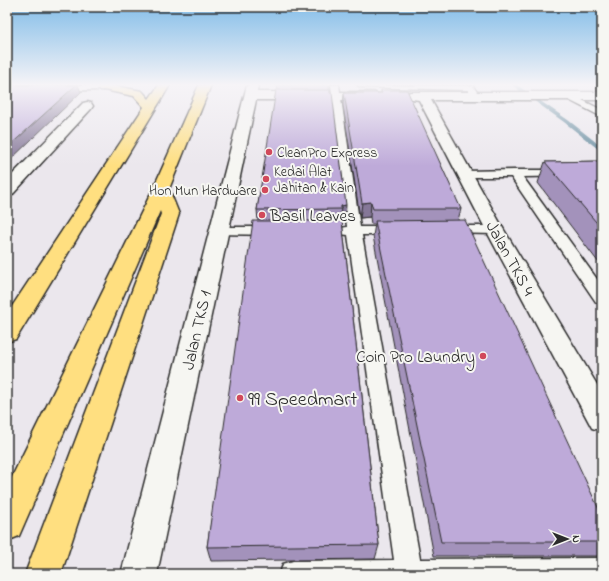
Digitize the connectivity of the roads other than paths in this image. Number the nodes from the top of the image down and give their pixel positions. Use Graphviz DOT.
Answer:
graph roads {
  1 [pos="81,112"];
  2 [pos="147,112"];
  3 [pos="194,112"];
  4 [pos="247,112"];
  5 [pos="339,112"];
  6 [pos="432,112"];
  7 [pos="465,174"];
  8 [pos="514,174"];
  9 [pos="602,175"];
  10 [pos="161,189"];
  11 [pos="7,190"];
  12 [pos="409,230"];
  13 [pos="433,230"];
  14 [pos="495,230"];
  15 [pos="291,231"];
  16 [pos="331,231"];
  17 [pos="354,231"];
  18 [pos="220,232"];
  19 [pos="602,298"];
  20 [pos="7,333"];
  21 [pos="602,420"];
  22 [pos="7,524"];
  23 [pos="602,571"];
  24 [pos="409,573"];
  25 [pos="43,574"];
  26 [pos="139,574"];
  27 [pos="294,574"];
  1 -- 11 [label="street"];
  2 -- 20 [label="highway"];
  3 -- 10 [label="highway"];
  4 -- 18 [label="street, Jalan TKS 1"];
  5 -- 17 [label="lane"];
  6 -- 7 [label="street, Jalan TKS 4"];
  7 -- 8 [label="lane"];
  7 -- 14 [label="street, Jalan TKS 4"];
  8 -- 9 [label="lane"];
  8 -- 19 [label="lane"];
  10 -- 22 [label="highway"];
  10 -- 25 [label="highway"];
  12 -- 17 [label="lane"];
  13 -- 14 [label="lane"];
  14 -- 21 [label="street, Jalan TKS 4"];
  15 -- 18 [label="lane"];
  16 -- 17 [label="lane"];
  17 -- 24 [label="lane"];
  18 -- 26 [label="street, Jalan TKS 1"];
  23 -- 24 [label="lane"];
  24 -- 27 [label="lane"];
}
